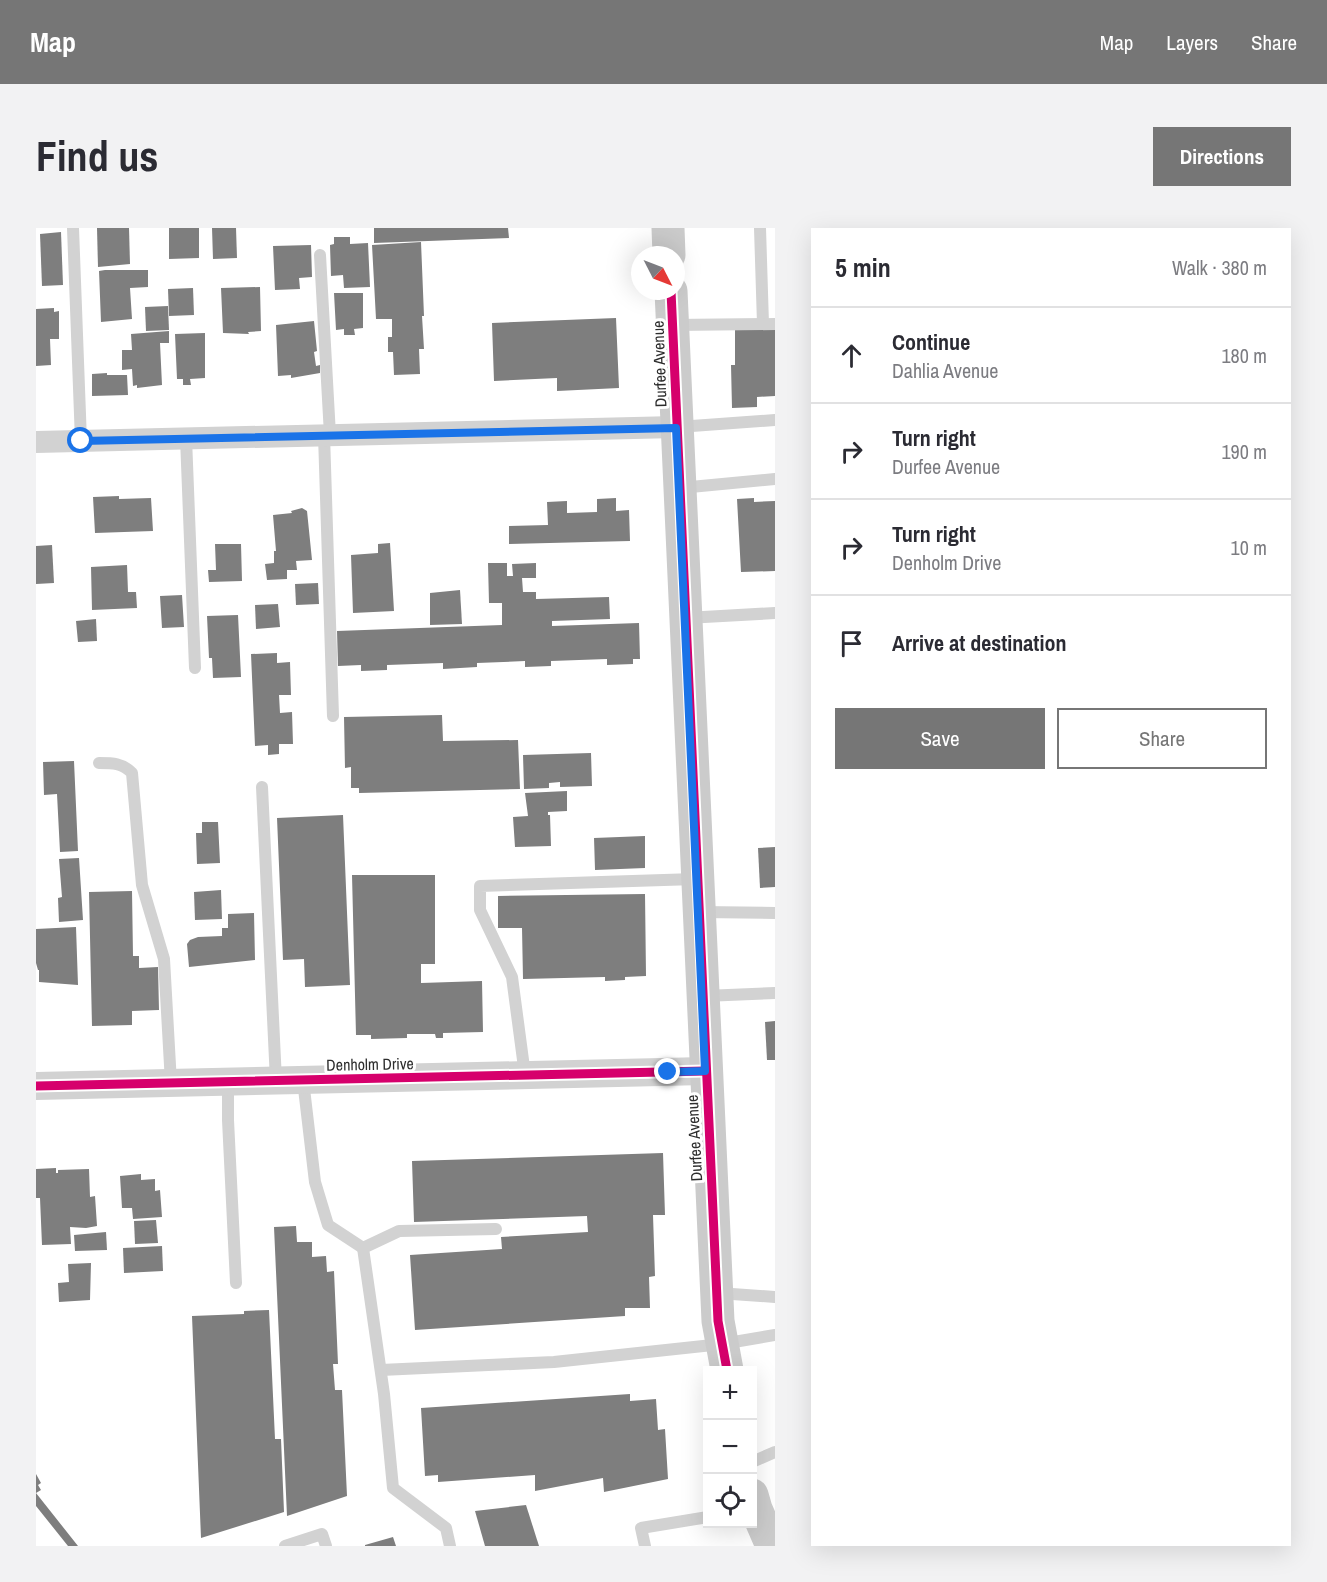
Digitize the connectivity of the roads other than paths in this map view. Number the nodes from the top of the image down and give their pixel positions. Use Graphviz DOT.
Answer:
graph roads {
  1 [pos="74,228"];
  2 [pos="668,228"];
  3 [pos="760,228"];
  4 [pos="669,246"];
  5 [pos="320,255"];
  6 [pos="671,300"];
  7 [pos="769,324"];
  8 [pos="672,325"];
  9 [pos="775,420"];
  10 [pos="676,428"];
  11 [pos="327,435"];
  12 [pos="186,438"];
  13 [pos="81,441"];
  14 [pos="36,442"];
  15 [pos="775,479"];
  16 [pos="679,488"];
  17 [pos="775,613"];
  18 [pos="685,619"];
  19 [pos="195,668"];
  20 [pos="333,716"];
  21 [pos="99,763"];
  22 [pos="262,787"];
  23 [pos="696,878"];
  24 [pos="698,912"];
  25 [pos="775,913"];
  26 [pos="775,993"];
  27 [pos="702,996"];
  28 [pos="705,1071"];
  29 [pos="525,1075"];
  30 [pos="290,1081"];
  31 [pos="228,1082"];
  32 [pos="171,1083"];
  33 [pos="36,1086"];
  34 [pos="496,1229"];
  35 [pos="363,1248"];
  36 [pos="236,1283"];
  37 [pos="717,1293"];
  38 [pos="775,1297"];
  39 [pos="775,1335"];
  40 [pos="725,1357"];
  41 [pos="381,1370"];
  42 [pos="775,1452"];
  43 [pos="757,1460"];
  44 [pos="757,1511"];
  45 [pos="703,1518"];
  46 [pos="285,1546"];
  47 [pos="326,1546"];
  48 [pos="450,1546"];
  49 [pos="645,1546"];
  50 [pos="772,1546"];
  1 -- 13 [label="lane"];
  2 -- 4 [label="main road"];
  3 -- 7 [label="lane"];
  5 -- 11 [label="lane"];
  6 -- 8 [label="main road, Durfee Avenue"];
  7 -- 8 [label="lane"];
  8 -- 10 [label="main road, Durfee Avenue"];
  9 -- 10 [label="lane"];
  10 -- 11 [label="street"];
  10 -- 16 [label="main road, Durfee Avenue"];
  11 -- 12 [label="street"];
  11 -- 20 [label="lane"];
  12 -- 13 [label="street"];
  12 -- 19 [label="lane"];
  13 -- 14 [label="street"];
  15 -- 16 [label="lane"];
  16 -- 18 [label="main road, Durfee Avenue"];
  17 -- 18 [label="lane"];
  18 -- 23 [label="main road, Durfee Avenue"];
  21 -- 32 [label="lane"];
  22 -- 30 [label="lane"];
  23 -- 24 [label="main road, Durfee Avenue"];
  23 -- 29 [label="lane"];
  24 -- 25 [label="lane"];
  24 -- 27 [label="main road, Durfee Avenue"];
  26 -- 27 [label="lane"];
  27 -- 28 [label="main road, Durfee Avenue"];
  28 -- 29 [label="street, Denholm Drive"];
  28 -- 37 [label="main road, Durfee Avenue"];
  29 -- 30 [label="street, Denholm Drive"];
  30 -- 31 [label="street, Denholm Drive"];
  30 -- 35 [label="lane"];
  31 -- 32 [label="street, Denholm Drive"];
  31 -- 36 [label="lane"];
  32 -- 33 [label="street, Denholm Drive"];
  34 -- 35 [label="lane"];
  35 -- 41 [label="lane"];
  37 -- 38 [label="lane"];
  37 -- 40 [label="main road, Durfee Avenue"];
  39 -- 40 [label="lane"];
  40 -- 41 [label="lane"];
  41 -- 48 [label="lane"];
  42 -- 43 [label="lane"];
  44 -- 50 [label="main road"];
  45 -- 49 [label="lane"];
  46 -- 47 [label="lane"];
}
